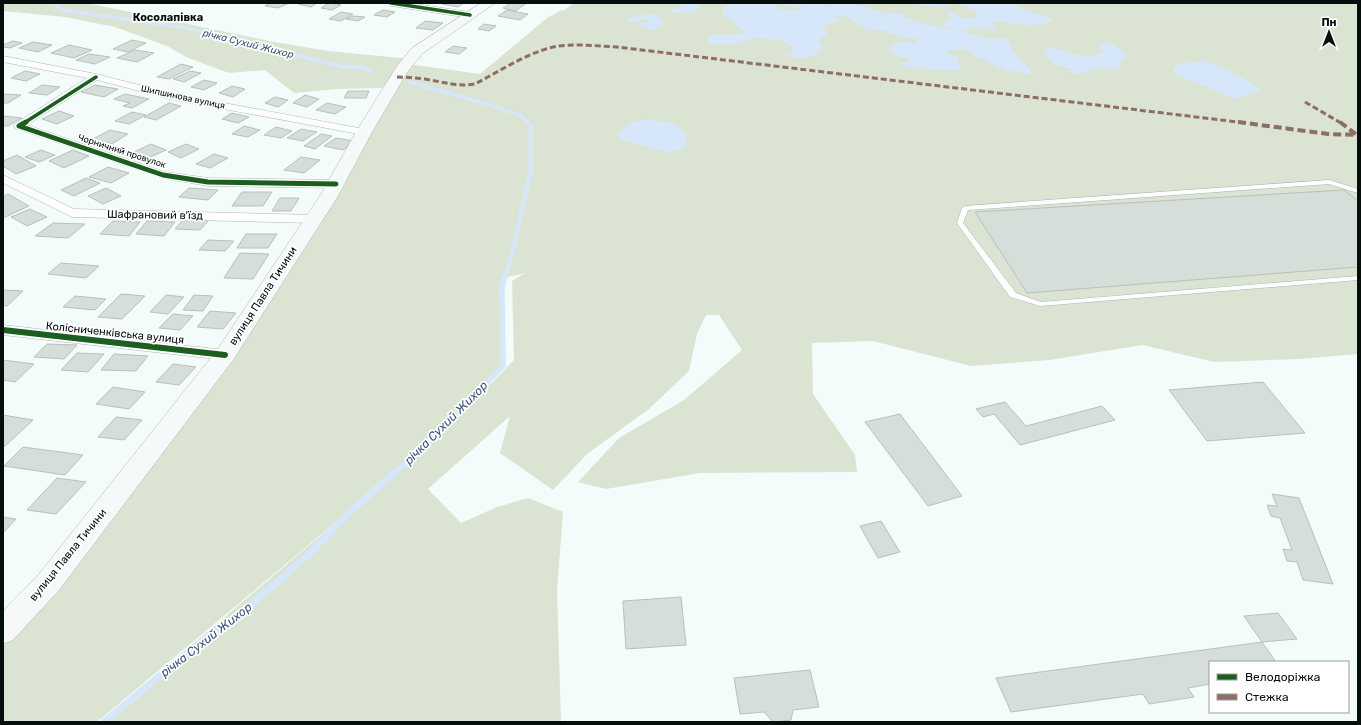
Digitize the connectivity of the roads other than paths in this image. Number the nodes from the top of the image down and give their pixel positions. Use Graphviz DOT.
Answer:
graph roads {
  1 [pos="391,3"];
  2 [pos="489,3"];
  3 [pos="470,15"];
  4 [pos="3,59"];
  5 [pos="96,77"];
  6 [pos="364,132"];
  7 [pos="3,178"];
  8 [pos="336,184"];
  9 [pos="1358,191"];
  10 [pos="314,219"];
  11 [pos="1358,278"];
  12 [pos="4,331"];
  13 [pos="225,355"];
  14 [pos="3,631"];
  1 -- 3 [label="street"];
  2 -- 3 [label="main road, вулиця Павла Тичини"];
  3 -- 6 [label="main road, вулиця Павла Тичини"];
  4 -- 5 [label="street, Шипшинова вулиця"];
  5 -- 6 [label="street, Шипшинова вулиця"];
  5 -- 8 [label="street, Чорничний провулок"];
  6 -- 8 [label="main road, вулиця Павла Тичини"];
  7 -- 10 [label="street, Шафрановий в'їзд"];
  8 -- 10 [label="main road, вулиця Павла Тичини"];
  9 -- 11 [label="lane"];
  10 -- 13 [label="main road, вулиця Павла Тичини"];
  12 -- 13 [label="street, Колісниченківська вулиця"];
  13 -- 14 [label="main road, вулиця Павла Тичини"];
}
